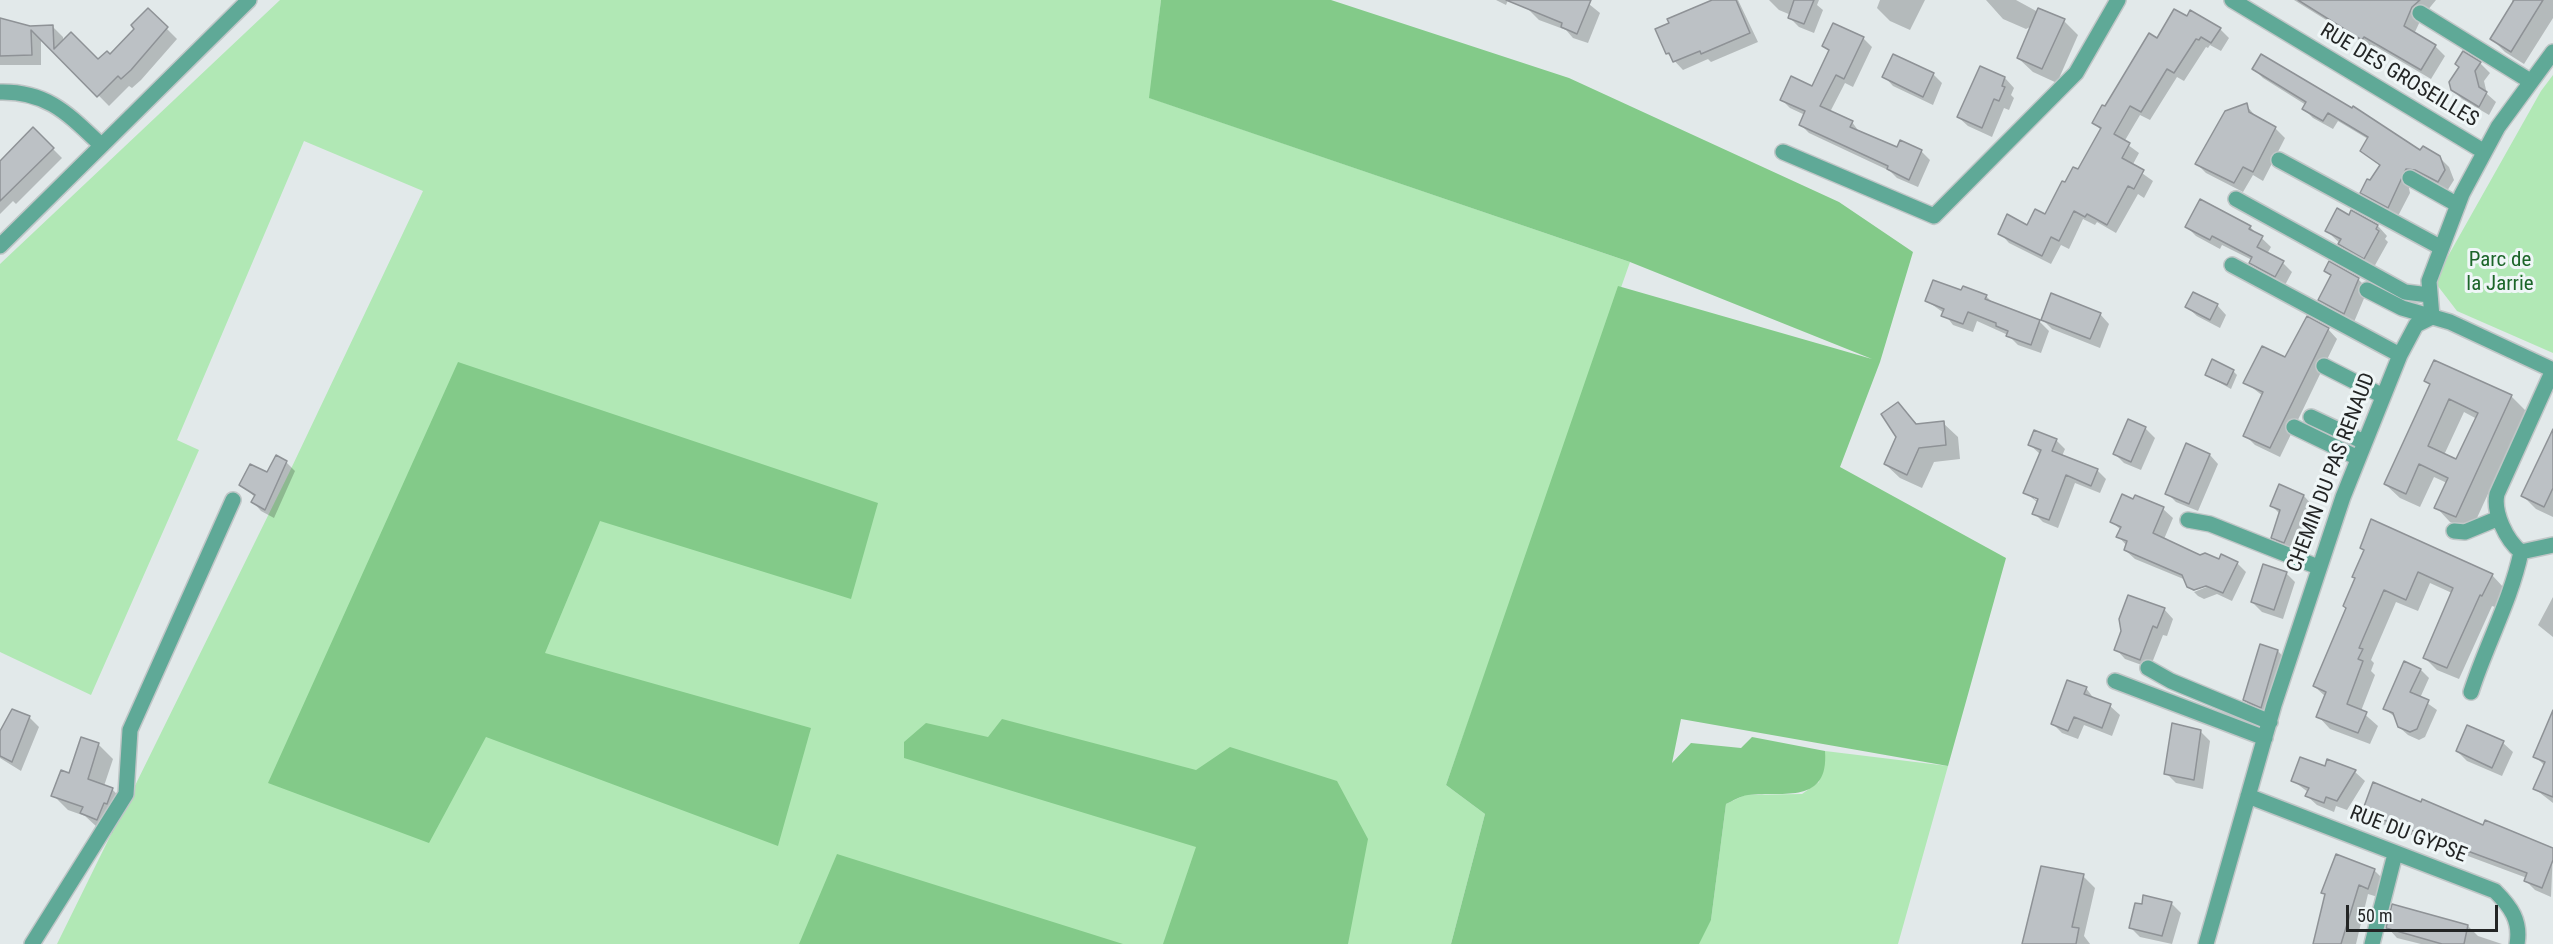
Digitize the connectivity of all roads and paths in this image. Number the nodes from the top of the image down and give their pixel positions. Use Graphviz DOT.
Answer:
graph roads {
  1 [pos="249,0"];
  2 [pos="2118,0"];
  3 [pos="2232,0"];
  4 [pos="2420,13"];
  5 [pos="2553,52"];
  6 [pos="2530,81"];
  7 [pos="0,92"];
  8 [pos="101,145"];
  9 [pos="2483,151"];
  10 [pos="1783,152"];
  11 [pos="2279,160"];
  12 [pos="2410,178"];
  13 [pos="2236,199"];
  14 [pos="2458,205"];
  15 [pos="0,246"];
  16 [pos="2440,247"];
  17 [pos="2232,265"];
  18 [pos="2367,290"];
  19 [pos="2428,295"];
  20 [pos="2432,317"];
  21 [pos="2400,355"];
  22 [pos="2324,366"];
  23 [pos="2553,370"];
  24 [pos="2383,396"];
  25 [pos="2311,417"];
  26 [pos="2294,427"];
  27 [pos="2364,442"];
  28 [pos="2358,458"];
  29 [pos="233,500"];
  30 [pos="2499,518"];
  31 [pos="2188,520"];
  32 [pos="2454,531"];
  33 [pos="2553,545"];
  34 [pos="2521,552"];
  35 [pos="2318,567"];
  36 [pos="2148,668"];
  37 [pos="2115,681"];
  38 [pos="2471,692"];
  39 [pos="2270,722"];
  40 [pos="2265,738"];
  41 [pos="2248,796"];
  42 [pos="2395,854"];
  43 [pos="32,944"];
  44 [pos="2206,944"];
  45 [pos="2372,944"];
  46 [pos="2517,944"];
  1 -- 8 [label="street"];
  2 -- 10 [label="street"];
  3 -- 9 [label="street, RUE DES GROSEILLES"];
  4 -- 6 [label="street"];
  5 -- 6 [label="street"];
  6 -- 9 [label="street"];
  7 -- 8 [label="street"];
  8 -- 15 [label="street"];
  9 -- 14 [label="street"];
  11 -- 16 [label="street"];
  12 -- 14 [label="street"];
  13 -- 19 [label="street"];
  14 -- 16 [label="street"];
  16 -- 19 [label="street"];
  17 -- 21 [label="street"];
  18 -- 20 [label="street"];
  19 -- 20 [label="street"];
  20 -- 21 [label="street, CHEMIN DU PAS RENAUD"];
  20 -- 23 [label="street"];
  21 -- 24 [label="street, CHEMIN DU PAS RENAUD"];
  22 -- 24 [label="street"];
  23 -- 30 [label="street"];
  24 -- 27 [label="street, CHEMIN DU PAS RENAUD"];
  25 -- 27 [label="street"];
  26 -- 28 [label="street"];
  27 -- 28 [label="street, CHEMIN DU PAS RENAUD"];
  28 -- 35 [label="street, CHEMIN DU PAS RENAUD"];
  29 -- 43 [label="street"];
  30 -- 32 [label="street"];
  30 -- 34 [label="street"];
  31 -- 35 [label="street"];
  33 -- 34 [label="street"];
  34 -- 38 [label="street"];
  35 -- 39 [label="street, CHEMIN DU PAS RENAUD"];
  36 -- 39 [label="street"];
  37 -- 40 [label="street"];
  39 -- 40 [label="street, CHEMIN DU PAS RENAUD"];
  40 -- 41 [label="street, CHEMIN DU PAS RENAUD"];
  41 -- 42 [label="street, RUE DU GYPSE"];
  41 -- 44 [label="street, CHEMIN DU PAS RENAUD"];
  42 -- 45 [label="street"];
  42 -- 46 [label="street, RUE DU GYPSE"];
}
